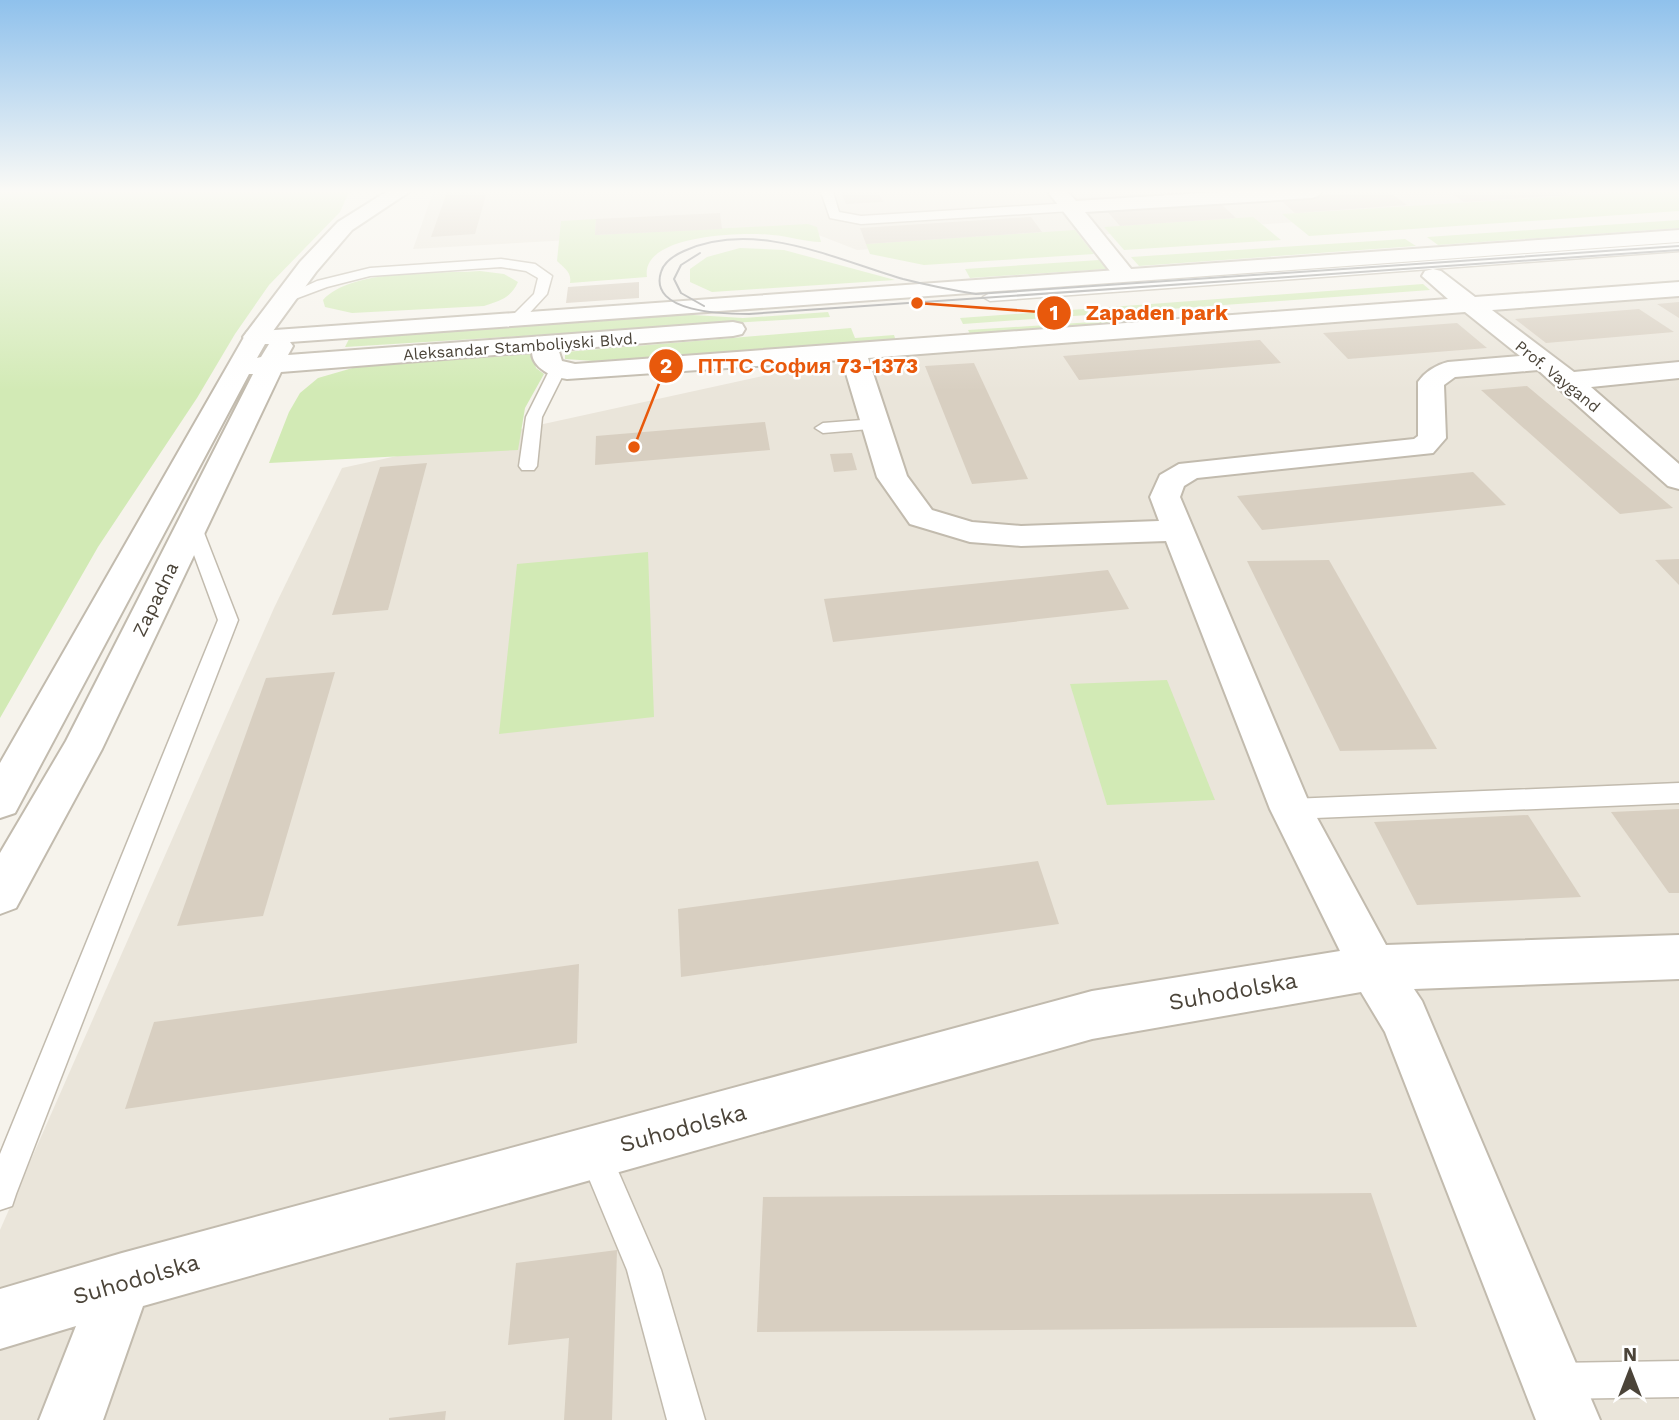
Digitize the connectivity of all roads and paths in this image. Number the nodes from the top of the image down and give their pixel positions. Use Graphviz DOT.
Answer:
graph roads {
  1 [pos="316,258"];
  2 [pos="1112,258"];
  3 [pos="1363,258"];
  4 [pos="1541,258"];
  5 [pos="1663,258"];
  6 [pos="1125,275"];
  7 [pos="1433,276"];
  8 [pos="1679,289"];
  9 [pos="287,298"];
  10 [pos="982,304"];
  11 [pos="1470,305"];
  12 [pos="518,317"];
  13 [pos="751,328"];
  14 [pos="546,344"];
  15 [pos="263,351"];
  16 [pos="853,352"];
  17 [pos="1679,370"];
  18 [pos="557,372"];
  19 [pos="1555,372"];
  20 [pos="875,424"];
  21 [pos="823,428"];
  22 [pos="528,466"];
  23 [pos="1679,480"];
  24 [pos="192,525"];
  25 [pos="1178,530"];
  26 [pos="1679,793"];
  27 [pos="0,801"];
  28 [pos="1291,809"];
  29 [pos="0,894"];
  30 [pos="1679,957"];
  31 [pos="1373,968"];
  32 [pos="594,1152"];
  33 [pos="0,1194"];
  34 [pos="122,1282"];
  35 [pos="0,1319"];
  36 [pos="1679,1379"];
  37 [pos="1560,1400"];
  38 [pos="71,1420"];
  39 [pos="686,1420"];
  1 -- 9 [label="street, Zapadna"];
  2 -- 6 [label="street"];
  3 -- 6 [label="street, Aleksandar Stamboliyski Blvd."];
  4 -- 10 [label="lane"];
  5 -- 7 [label="street"];
  6 -- 12 [label="street, Aleksandar Stamboliyski Blvd."];
  7 -- 10 [label="street"];
  7 -- 11 [label="street, Prof. Vaygand"];
  8 -- 11 [label="street"];
  9 -- 12 [label="lane"];
  9 -- 15 [label="street, Zapadna"];
  11 -- 16 [label="street"];
  11 -- 19 [label="street, Prof. Vaygand"];
  12 -- 15 [label="street, Aleksandar Stamboliyski Blvd."];
  13 -- 14 [label="street, Aleksandar Stamboliyski Blvd."];
  14 -- 15 [label="street, Aleksandar Stamboliyski Blvd."];
  14 -- 18 [label="street"];
  15 -- 24 [label="street, Zapadna"];
  15 -- 27 [label="street, Zapadna"];
  16 -- 18 [label="street"];
  16 -- 20 [label="street"];
  17 -- 19 [label="street"];
  18 -- 22 [label="lane"];
  19 -- 23 [label="street, Prof. Vaygand"];
  19 -- 25 [label="street"];
  20 -- 21 [label="lane"];
  20 -- 25 [label="street"];
  24 -- 29 [label="street, Zapadna"];
  24 -- 33 [label="lane"];
  25 -- 28 [label="street"];
  26 -- 28 [label="lane"];
  28 -- 31 [label="street"];
  30 -- 31 [label="street, Suhodolska"];
  31 -- 32 [label="street, Suhodolska"];
  31 -- 37 [label="street"];
  32 -- 34 [label="street, Suhodolska"];
  32 -- 39 [label="lane"];
  34 -- 35 [label="street, Suhodolska"];
  34 -- 38 [label="street"];
  36 -- 37 [label="lane"];
}
